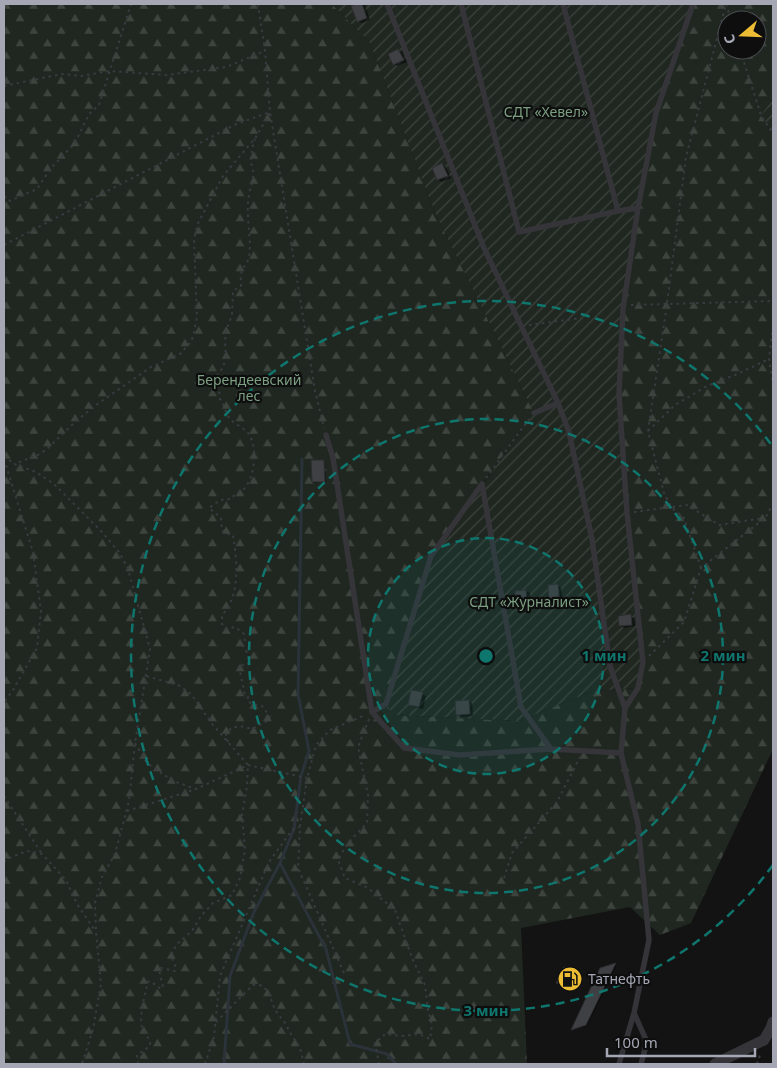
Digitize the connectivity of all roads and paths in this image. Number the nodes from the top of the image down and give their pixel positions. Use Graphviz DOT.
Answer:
graph roads {
  1 [pos="131,4"];
  2 [pos="258,4"];
  3 [pos="387,4"];
  4 [pos="461,4"];
  5 [pos="563,4"];
  6 [pos="658,4"];
  7 [pos="693,4"];
  8 [pos="726,4"];
  9 [pos="660,11"];
  10 [pos="265,51"];
  11 [pos="743,60"];
  12 [pos="110,71"];
  13 [pos="4,86"];
  14 [pos="270,112"];
  15 [pos="773,134"];
  16 [pos="256,137"];
  17 [pos="4,198"];
  18 [pos="638,208"];
  19 [pos="618,211"];
  20 [pos="4,246"];
  21 [pos="773,301"];
  22 [pos="667,304"];
  23 [pos="622,309"];
  24 [pos="581,318"];
  25 [pos="522,326"];
  26 [pos="773,326"];
  27 [pos="769,359"];
  28 [pos="773,384"];
  29 [pos="558,403"];
  30 [pos="534,413"];
  31 [pos="648,431"];
  32 [pos="326,435"];
  33 [pos="4,458"];
  34 [pos="14,464"];
  35 [pos="482,484"];
  36 [pos="773,504"];
  37 [pos="671,508"];
  38 [pos="627,513"];
  39 [pos="765,518"];
  40 [pos="701,568"];
  41 [pos="643,662"];
  42 [pos="146,676"];
  43 [pos="4,702"];
  44 [pos="625,708"];
  45 [pos="372,712"];
  46 [pos="228,742"];
  47 [pos="134,743"];
  48 [pos="551,749"];
  49 [pos="583,751"];
  50 [pos="621,753"];
  51 [pos="248,764"];
  52 [pos="307,778"];
  53 [pos="196,789"];
  54 [pos="4,796"];
  55 [pos="126,811"];
  56 [pos="300,827"];
  57 [pos="42,854"];
  58 [pos="4,862"];
  59 [pos="504,878"];
  60 [pos="96,932"];
  61 [pos="344,973"];
  62 [pos="634,1012"];
  63 [pos="773,1022"];
  64 [pos="215,1023"];
  65 [pos="771,1038"];
  66 [pos="379,1063"];
  67 [pos="82,1064"];
  68 [pos="138,1064"];
  69 [pos="204,1064"];
  70 [pos="304,1064"];
  71 [pos="619,1064"];
  72 [pos="641,1064"];
  73 [pos="715,1064"];
  1 -- 12 [label="path"];
  2 -- 10 [label="path"];
  3 -- 25 [label="lane"];
  4 -- 19 [label="lane"];
  5 -- 19 [label="lane"];
  6 -- 9 [label="path"];
  7 -- 18 [label="lane"];
  8 -- 22 [label="path"];
  10 -- 12 [label="path"];
  10 -- 14 [label="path"];
  11 -- 15 [label="path"];
  12 -- 13 [label="path"];
  12 -- 17 [label="path"];
  14 -- 16 [label="path"];
  14 -- 20 [label="path"];
  14 -- 32 [label="path"];
  16 -- 34 [label="path"];
  16 -- 46 [label="path"];
  18 -- 19 [label="lane"];
  18 -- 23 [label="lane"];
  21 -- 22 [label="path"];
  22 -- 23 [label="path"];
  22 -- 31 [label="path"];
  23 -- 38 [label="lane"];
  24 -- 25 [label="path"];
  25 -- 29 [label="lane"];
  26 -- 27 [label="path"];
  27 -- 28 [label="path"];
  27 -- 31 [label="path"];
  29 -- 30 [label="lane"];
  29 -- 44 [label="lane"];
  30 -- 35 [label="path"];
  31 -- 37 [label="path"];
  32 -- 45 [label="lane"];
  33 -- 34 [label="path"];
  33 -- 43 [label="path"];
  34 -- 42 [label="path"];
  35 -- 45 [label="lane"];
  35 -- 48 [label="lane"];
  36 -- 39 [label="path"];
  37 -- 38 [label="path"];
  37 -- 39 [label="path"];
  37 -- 40 [label="path"];
  38 -- 41 [label="lane"];
  39 -- 40 [label="path"];
  40 -- 41 [label="path"];
  41 -- 44 [label="lane"];
  42 -- 46 [label="path"];
  42 -- 47 [label="path"];
  44 -- 50 [label="lane"];
  45 -- 48 [label="lane"];
  45 -- 52 [label="path"];
  45 -- 66 [label="path"];
  46 -- 51 [label="path"];
  47 -- 53 [label="path"];
  47 -- 55 [label="path"];
  48 -- 49 [label="lane"];
  49 -- 50 [label="lane"];
  49 -- 59 [label="path"];
  50 -- 62 [label="lane"];
  51 -- 52 [label="path"];
  51 -- 53 [label="path"];
  51 -- 68 [label="path"];
  52 -- 56 [label="path"];
  53 -- 55 [label="path"];
  54 -- 57 [label="path"];
  55 -- 60 [label="path"];
  56 -- 61 [label="path"];
  56 -- 64 [label="path"];
  57 -- 58 [label="path"];
  57 -- 60 [label="path"];
  60 -- 67 [label="path"];
  62 -- 71 [label="lane"];
  62 -- 72 [label="lane"];
  63 -- 65 [label="street"];
  64 -- 69 [label="path"];
  64 -- 70 [label="path"];
  65 -- 73 [label="street"];
}
